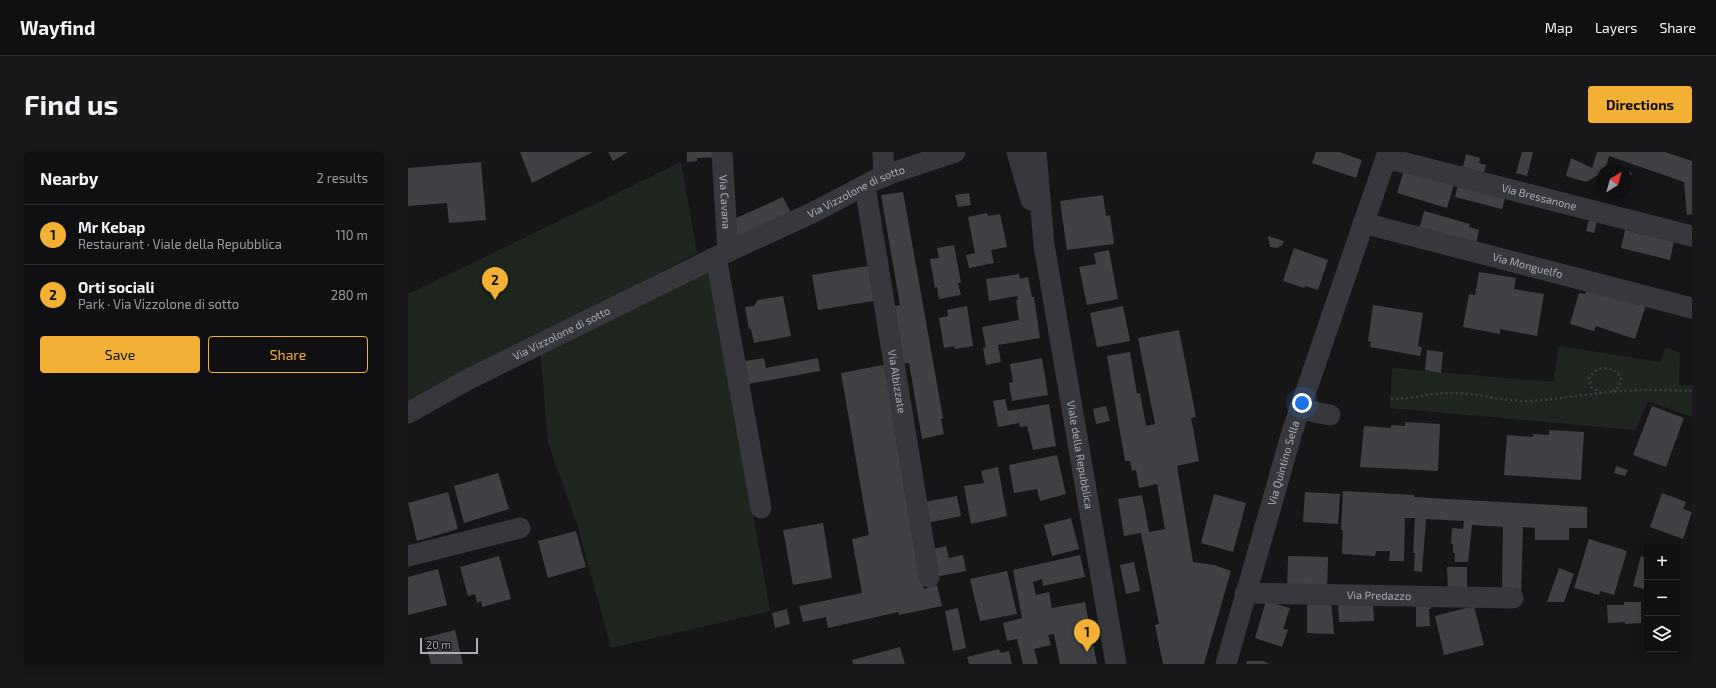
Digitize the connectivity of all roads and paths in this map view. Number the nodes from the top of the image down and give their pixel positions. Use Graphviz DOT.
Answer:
graph roads {
  1 [pos="722,152"];
  2 [pos="883,152"];
  3 [pos="954,152"];
  4 [pos="1017,152"];
  5 [pos="1036,152"];
  6 [pos="1387,155"];
  7 [pos="884,176"];
  8 [pos="865,186"];
  9 [pos="1363,224"];
  10 [pos="1692,236"];
  11 [pos="1044,245"];
  12 [pos="722,255"];
  13 [pos="1692,308"];
  14 [pos="1692,391"];
  15 [pos="1611,392"];
  16 [pos="1601,393"];
  17 [pos="1391,399"];
  18 [pos="1299,409"];
  19 [pos="408,412"];
  20 [pos="1330,416"];
  21 [pos="761,508"];
  22 [pos="520,528"];
  23 [pos="408,556"];
  24 [pos="929,577"];
  25 [pos="1246,593"];
  26 [pos="1513,598"];
  27 [pos="1116,664"];
  28 [pos="1226,664"];
  1 -- 12 [label="street, Via Cavana"];
  2 -- 7 [label="street"];
  3 -- 7 [label="street, Via Vizzolone di sotto"];
  4 -- 11 [label="street, Viale della Repubblica"];
  5 -- 11 [label="street, Viale della Repubblica"];
  6 -- 9 [label="street, Via Quintino Sella"];
  6 -- 10 [label="street, Via Bressanone"];
  7 -- 8 [label="street, Via Vizzolone di sotto"];
  8 -- 12 [label="street, Via Vizzolone di sotto"];
  8 -- 24 [label="street, Via Albizzate"];
  9 -- 13 [label="street, Via Monguelfo"];
  9 -- 18 [label="street, Via Quintino Sella"];
  11 -- 27 [label="street, Viale della Repubblica"];
  12 -- 19 [label="street, Via Vizzolone di sotto"];
  12 -- 21 [label="street"];
  14 -- 15 [label="path"];
  15 -- 16 [label="path"];
  15 -- 16 [label="path"];
  16 -- 17 [label="path"];
  18 -- 20 [label="street"];
  18 -- 25 [label="street, Via Quintino Sella"];
  22 -- 23 [label="street"];
  25 -- 26 [label="street, Via Predazzo"];
  25 -- 28 [label="street, Via Quintino Sella"];
}
